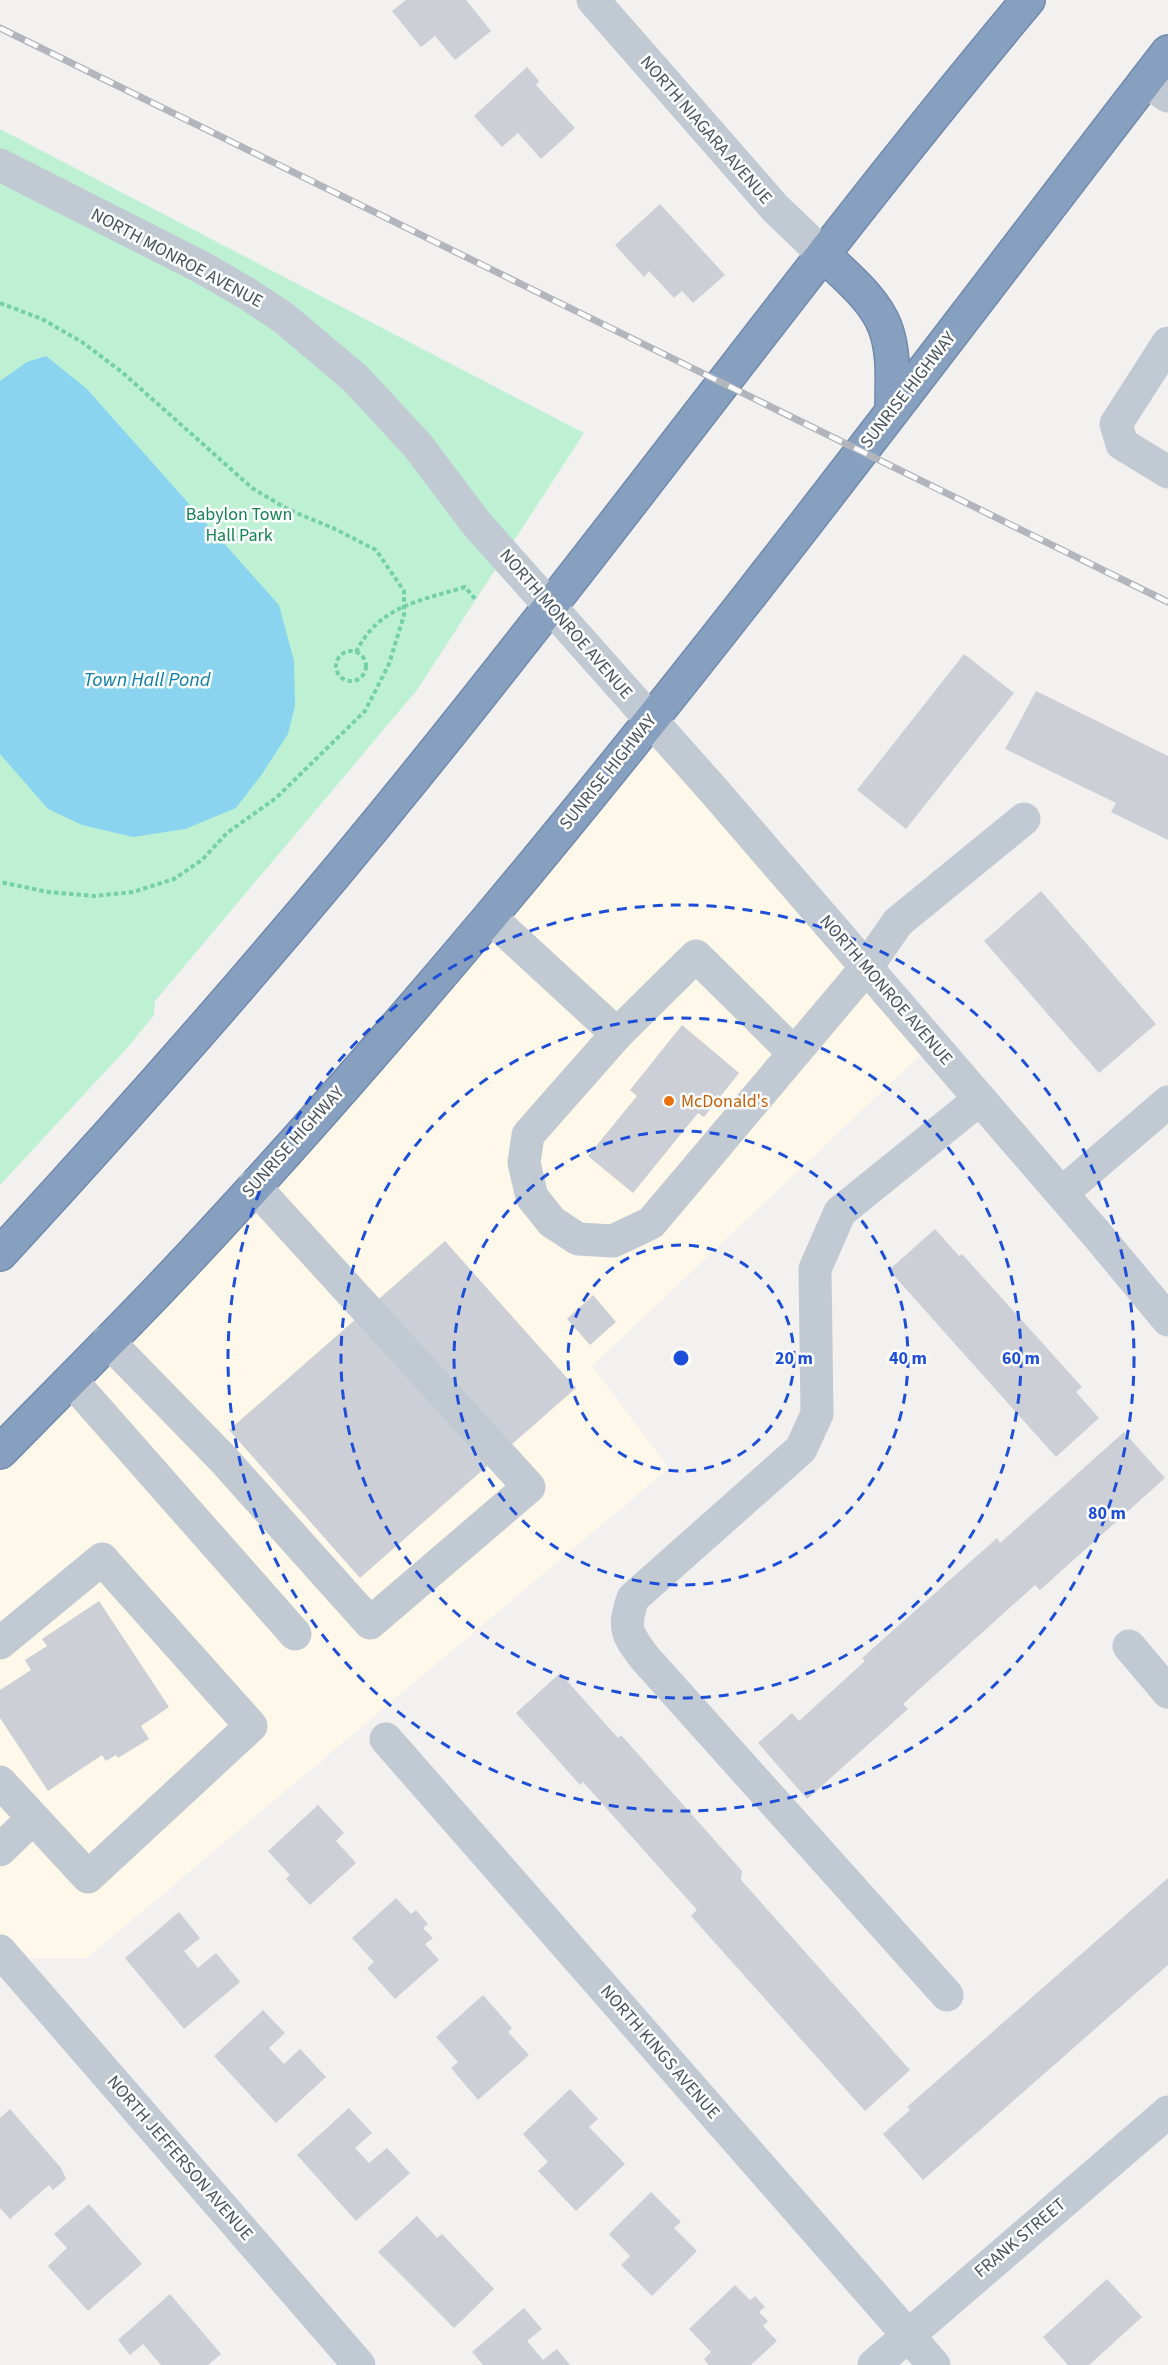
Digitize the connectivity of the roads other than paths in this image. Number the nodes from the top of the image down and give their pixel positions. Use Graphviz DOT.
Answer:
graph roads {
  1 [pos="592,0"];
  2 [pos="1028,0"];
  3 [pos="1168,52"];
  4 [pos="1157,88"];
  5 [pos="0,165"];
  6 [pos="824,255"];
  7 [pos="1168,343"];
  8 [pos="892,411"];
  9 [pos="1168,472"];
  10 [pos="550,606"];
  11 [pos="651,720"];
  12 [pos="1024,819"];
  13 [pos="490,916"];
  14 [pos="866,968"];
  15 [pos="617,1034"];
  16 [pos="793,1052"];
  17 [pos="980,1099"];
  18 [pos="1168,1102"];
  19 [pos="255,1186"];
  20 [pos="1062,1193"];
  21 [pos="0,1254"];
  22 [pos="1162,1300"];
  23 [pos="108,1341"];
  24 [pos="71,1380"];
  25 [pos="0,1452"];
  26 [pos="3,1634"];
  27 [pos="295,1634"];
  28 [pos="1129,1646"];
  29 [pos="1168,1692"];
  30 [pos="386,1739"];
  31 [pos="0,1782"];
  32 [pos="33,1818"];
  33 [pos="0,1850"];
  34 [pos="0,1952"];
  35 [pos="947,1995"];
  36 [pos="1168,2112"];
  37 [pos="907,2334"];
  38 [pos="359,2365"];
  39 [pos="874,2365"];
  40 [pos="934,2365"];
  1 -- 6 [label="street, NORTH NIAGARA AVENUE"];
  2 -- 6 [label="highway"];
  3 -- 4 [label="highway, SUNRISE HIGHWAY"];
  4 -- 8 [label="highway, SUNRISE HIGHWAY"];
  5 -- 10 [label="street, NORTH MONROE AVENUE"];
  6 -- 8 [label="highway"];
  6 -- 10 [label="highway"];
  7 -- 9 [label="street"];
  8 -- 11 [label="highway, SUNRISE HIGHWAY"];
  10 -- 11 [label="street, NORTH MONROE AVENUE"];
  10 -- 21 [label="highway"];
  11 -- 13 [label="highway, SUNRISE HIGHWAY"];
  11 -- 14 [label="street, NORTH MONROE AVENUE"];
  12 -- 14 [label="street"];
  13 -- 15 [label="street"];
  13 -- 19 [label="highway, SUNRISE HIGHWAY"];
  14 -- 16 [label="street"];
  14 -- 17 [label="street, NORTH MONROE AVENUE"];
  15 -- 16 [label="street"];
  15 -- 16 [label="street"];
  17 -- 20 [label="street, NORTH MONROE AVENUE"];
  17 -- 35 [label="street"];
  18 -- 20 [label="street"];
  19 -- 23 [label="highway, SUNRISE HIGHWAY"];
  19 -- 23 [label="street"];
  20 -- 22 [label="street, NORTH MONROE AVENUE"];
  23 -- 24 [label="highway, SUNRISE HIGHWAY"];
  24 -- 25 [label="highway, SUNRISE HIGHWAY"];
  24 -- 27 [label="street"];
  26 -- 32 [label="street"];
  28 -- 29 [label="street"];
  30 -- 37 [label="street, NORTH KINGS AVENUE"];
  31 -- 32 [label="street"];
  32 -- 33 [label="street"];
  34 -- 38 [label="street, NORTH JEFFERSON AVENUE"];
  36 -- 37 [label="street, FRANK STREET"];
  37 -- 39 [label="street, FRANK STREET"];
  37 -- 40 [label="street, NORTH KINGS AVENUE"];
}
